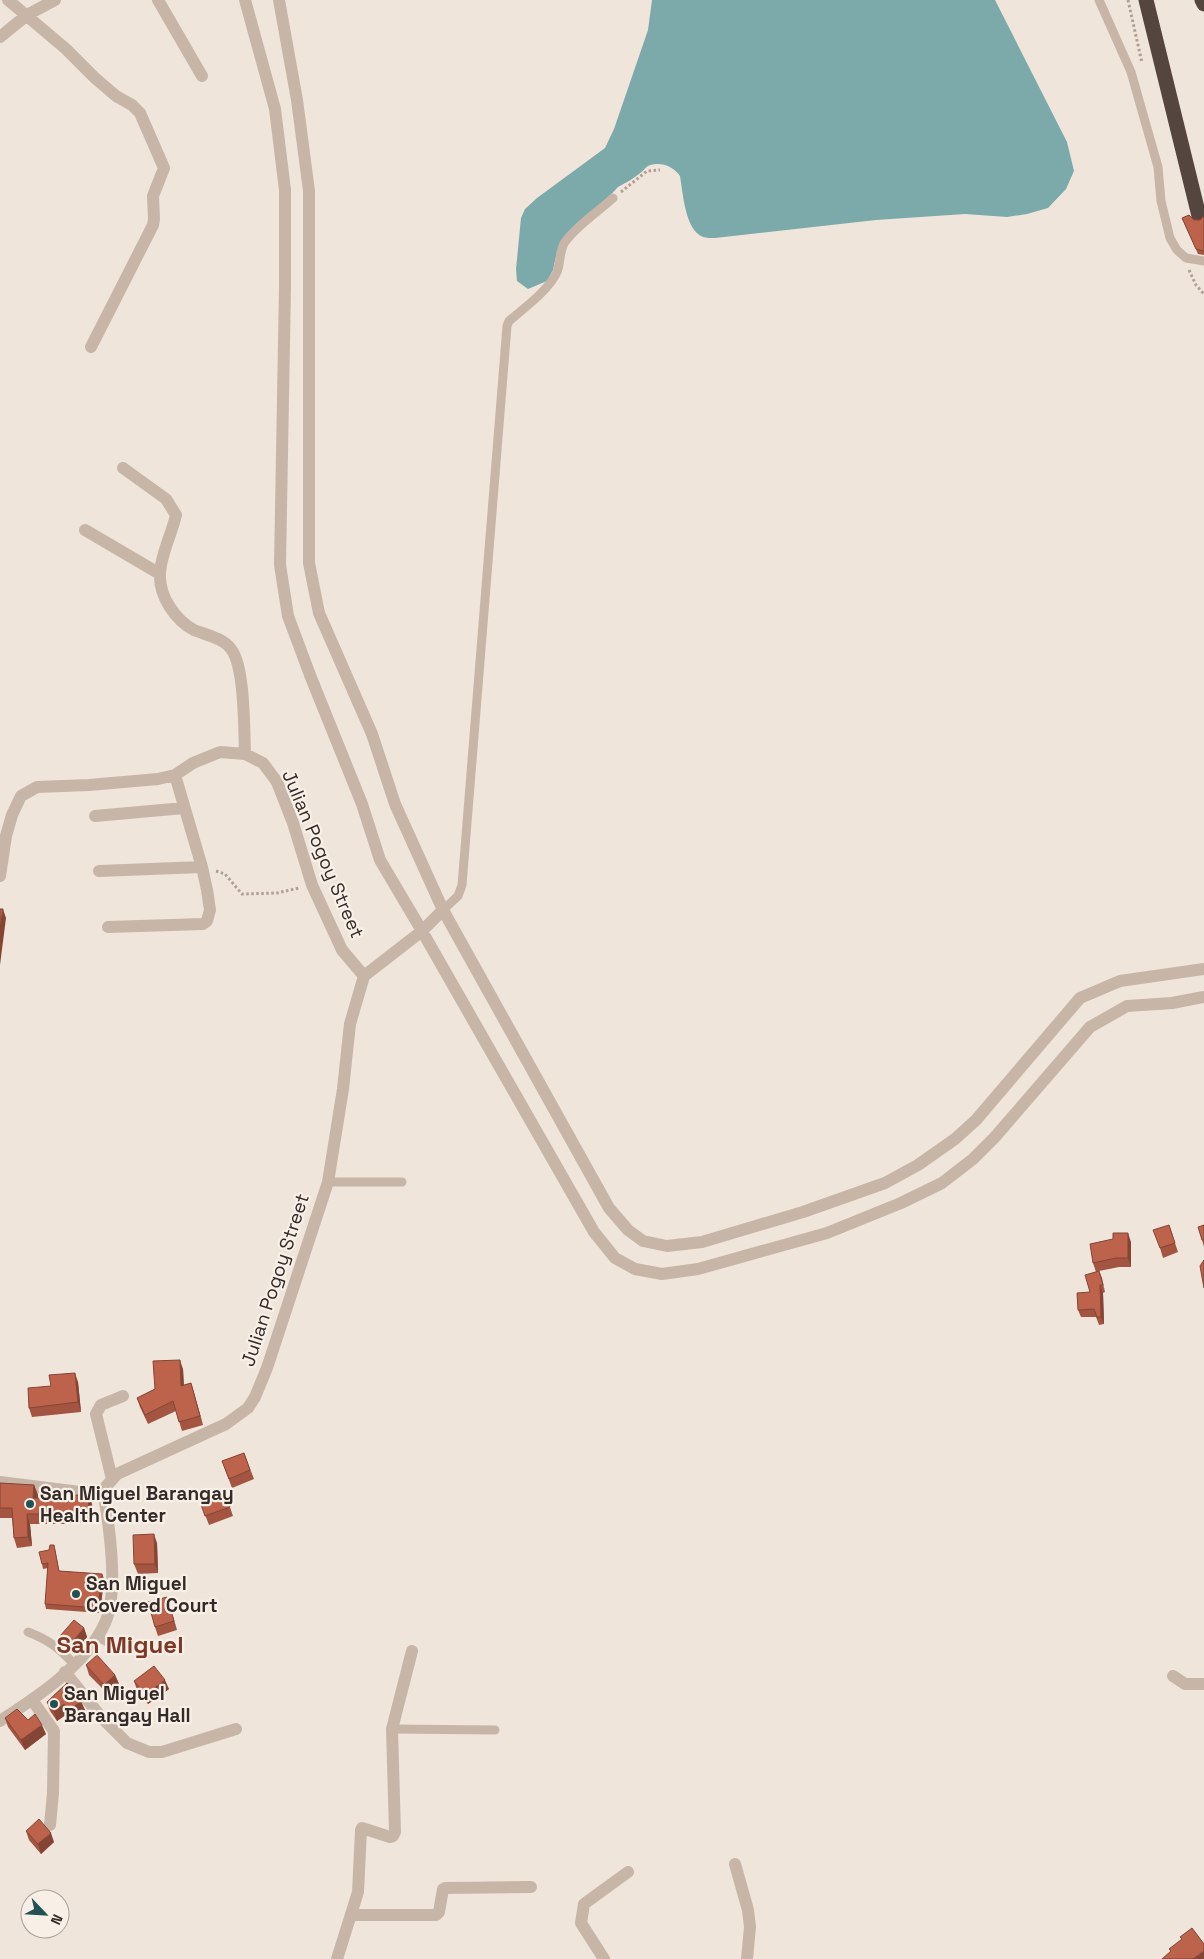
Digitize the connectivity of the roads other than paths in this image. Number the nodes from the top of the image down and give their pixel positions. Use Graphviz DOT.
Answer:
graph roads {
  1 [pos="8,0"];
  2 [pos="55,0"];
  3 [pos="158,0"];
  4 [pos="245,0"];
  5 [pos="279,0"];
  6 [pos="1099,0"];
  7 [pos="1146,0"];
  8 [pos="1202,0"];
  9 [pos="1204,4"];
  10 [pos="27,15"];
  11 [pos="0,37"];
  12 [pos="202,76"];
  13 [pos="614,198"];
  14 [pos="1199,216"];
  15 [pos="1204,261"];
  16 [pos="91,347"];
  17 [pos="123,468"];
  18 [pos="85,530"];
  19 [pos="160,574"];
  20 [pos="244,754"];
  21 [pos="175,775"];
  22 [pos="184,808"];
  23 [pos="95,816"];
  24 [pos="202,867"];
  25 [pos="99,871"];
  26 [pos="0,876"];
  27 [pos="443,910"];
  28 [pos="108,927"];
  29 [pos="422,931"];
  30 [pos="1204,969"];
  31 [pos="364,976"];
  32 [pos="1204,997"];
  33 [pos="328,1182"];
  34 [pos="402,1182"];
  35 [pos="123,1396"];
  36 [pos="112,1479"];
  37 [pos="0,1482"];
  38 [pos="103,1490"];
  39 [pos="28,1632"];
  40 [pos="98,1637"];
  41 [pos="130,1646"];
  42 [pos="412,1650"];
  43 [pos="70,1668"];
  44 [pos="1173,1676"];
  45 [pos="1204,1684"];
  46 [pos="32,1700"];
  47 [pos="0,1721"];
  48 [pos="236,1729"];
  49 [pos="392,1729"];
  50 [pos="495,1730"];
  51 [pos="50,1825"];
  52 [pos="735,1864"];
  53 [pos="628,1872"];
  54 [pos="531,1887"];
  55 [pos="351,1915"];
  56 [pos="337,1959"];
  57 [pos="604,1959"];
  58 [pos="747,1959"];
  1 -- 10 [label="street"];
  2 -- 10 [label="street"];
  3 -- 12 [label="street"];
  4 -- 29 [label="street"];
  5 -- 27 [label="street"];
  6 -- 15 [label="lane"];
  7 -- 14 [label="highway"];
  8 -- 9 [label="highway"];
  10 -- 11 [label="street"];
  10 -- 16 [label="street"];
  13 -- 27 [label="lane"];
  17 -- 19 [label="street"];
  18 -- 19 [label="street"];
  19 -- 20 [label="street"];
  20 -- 21 [label="street"];
  20 -- 31 [label="street, Julian Pogoy Street"];
  21 -- 22 [label="street"];
  21 -- 26 [label="street"];
  22 -- 23 [label="street"];
  22 -- 24 [label="street"];
  24 -- 25 [label="street"];
  24 -- 28 [label="street"];
  27 -- 29 [label="street"];
  27 -- 30 [label="street"];
  29 -- 31 [label="street"];
  29 -- 32 [label="street"];
  31 -- 33 [label="street, Julian Pogoy Street"];
  33 -- 34 [label="lane"];
  33 -- 36 [label="street, Julian Pogoy Street"];
  35 -- 36 [label="street"];
  36 -- 38 [label="street, Julian Pogoy Street"];
  37 -- 38 [label="street"];
  38 -- 40 [label="street"];
  39 -- 43 [label="lane"];
  40 -- 41 [label="lane"];
  40 -- 43 [label="street"];
  42 -- 49 [label="street"];
  43 -- 46 [label="street"];
  43 -- 48 [label="street"];
  44 -- 45 [label="street"];
  46 -- 47 [label="street"];
  46 -- 51 [label="street"];
  49 -- 50 [label="lane"];
  49 -- 55 [label="street"];
  52 -- 58 [label="street"];
  53 -- 57 [label="street"];
  54 -- 55 [label="street"];
  55 -- 56 [label="street"];
}
